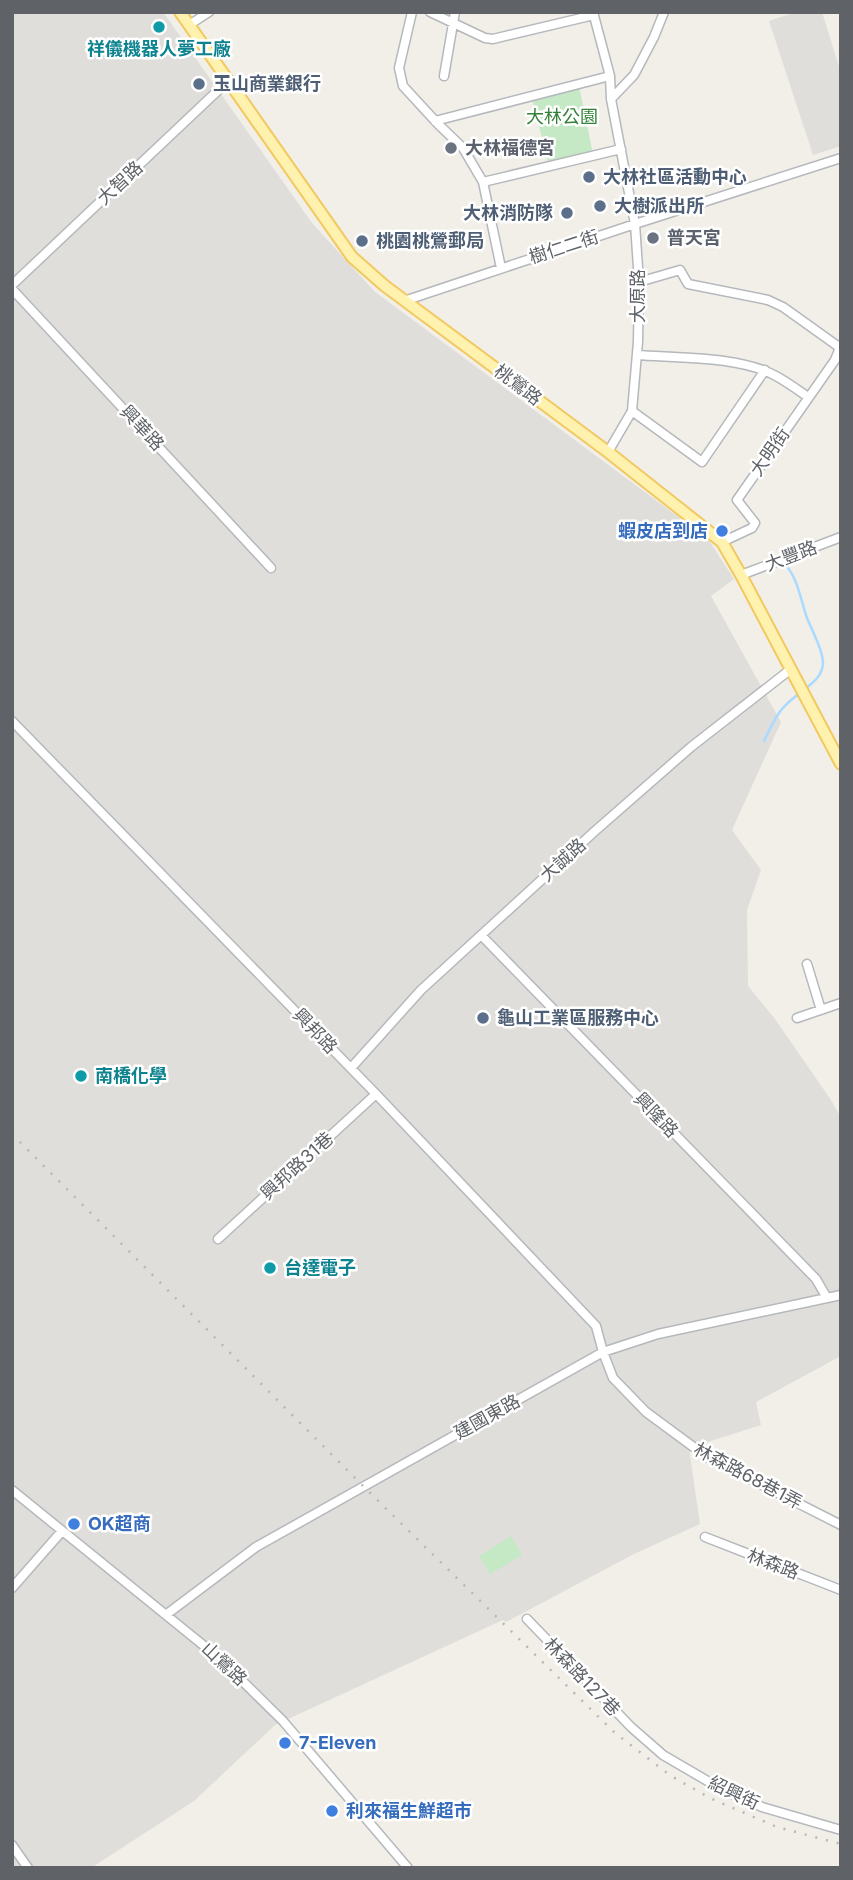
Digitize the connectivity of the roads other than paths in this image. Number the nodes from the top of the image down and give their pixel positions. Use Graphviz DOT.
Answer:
graph roads {
  1 [pos="180,12"];
  2 [pos="209,12"];
  3 [pos="412,12"];
  4 [pos="430,12"];
  5 [pos="455,12"];
  6 [pos="664,12"];
  7 [pos="594,14"];
  8 [pos="453,23"];
  9 [pos="189,25"];
  10 [pos="444,76"];
  11 [pos="610,76"];
  12 [pos="228,81"];
  13 [pos="611,99"];
  14 [pos="435,121"];
  15 [pos="621,149"];
  16 [pos="841,158"];
  17 [pos="483,182"];
  18 [pos="635,224"];
  19 [pos="501,268"];
  20 [pos="639,282"];
  21 [pos="12,287"];
  22 [pos="407,300"];
  23 [pos="840,346"];
  24 [pos="637,355"];
  25 [pos="765,370"];
  26 [pos="808,397"];
  27 [pos="632,411"];
  28 [pos="608,452"];
  29 [pos="841,537"];
  30 [pos="722,542"];
  31 [pos="271,568"];
  32 [pos="741,575"];
  33 [pos="791,670"];
  34 [pos="12,721"];
  35 [pos="841,764"];
  36 [pos="481,934"];
  37 [pos="807,964"];
  38 [pos="841,1003"];
  39 [pos="821,1010"];
  40 [pos="797,1018"];
  41 [pos="351,1068"];
  42 [pos="376,1094"];
  43 [pos="218,1238"];
  44 [pos="841,1295"];
  45 [pos="827,1298"];
  46 [pos="603,1352"];
  47 [pos="12,1490"];
  48 [pos="841,1525"];
  49 [pos="62,1531"];
  50 [pos="705,1537"];
  51 [pos="12,1588"];
  52 [pos="841,1590"];
  53 [pos="167,1614"];
  54 [pos="527,1619"];
  55 [pos="639,1733"];
  56 [pos="841,1830"];
  57 [pos="12,1845"];
  58 [pos="407,1866"];
  59 [pos="28,1868"];
  60 [pos="394,1868"];
  1 -- 9 [label="main road, 桃鶯路"];
  2 -- 9 [label="street"];
  3 -- 14 [label="street"];
  4 -- 8 [label="street"];
  5 -- 8 [label="street"];
  6 -- 13 [label="street"];
  7 -- 8 [label="street"];
  7 -- 11 [label="street, 大原路"];
  8 -- 10 [label="street"];
  9 -- 12 [label="main road, 桃鶯路"];
  11 -- 13 [label="street, 大原路"];
  11 -- 14 [label="street"];
  12 -- 21 [label="street, 大智路"];
  12 -- 22 [label="main road, 桃鶯路"];
  13 -- 15 [label="street, 大原路"];
  14 -- 17 [label="street"];
  15 -- 17 [label="street"];
  15 -- 18 [label="street, 大原路"];
  16 -- 18 [label="street, 樹仁二街"];
  17 -- 19 [label="street"];
  18 -- 19 [label="street, 樹仁二街"];
  18 -- 20 [label="street, 大原路"];
  19 -- 22 [label="street, 樹仁二街"];
  20 -- 23 [label="street"];
  20 -- 24 [label="street, 大原路"];
  21 -- 31 [label="street, 興華路"];
  22 -- 28 [label="main road, 桃鶯路"];
  23 -- 26 [label="street, 大明街"];
  24 -- 25 [label="street"];
  24 -- 27 [label="street, 大原路"];
  25 -- 26 [label="street"];
  25 -- 27 [label="street"];
  26 -- 30 [label="street, 大明街"];
  27 -- 28 [label="street, 大原路"];
  28 -- 30 [label="main road, 桃鶯路"];
  29 -- 32 [label="street, 大豐路"];
  30 -- 32 [label="main road, 桃鶯路"];
  32 -- 33 [label="main road, 桃鶯路"];
  33 -- 35 [label="main road, 桃鶯路"];
  33 -- 36 [label="street, 大誠路"];
  34 -- 41 [label="street, 興邦路"];
  36 -- 41 [label="street, 大誠路"];
  36 -- 45 [label="street, 興隆路"];
  37 -- 39 [label="street"];
  38 -- 39 [label="street"];
  39 -- 40 [label="street"];
  41 -- 42 [label="street, 興邦路"];
  42 -- 43 [label="street, 興邦路31巷"];
  42 -- 46 [label="street, 興邦路"];
  44 -- 45 [label="street, 建國東路"];
  45 -- 46 [label="street, 建國東路"];
  46 -- 48 [label="street, 林森路68巷1弄"];
  46 -- 53 [label="street, 建國東路"];
  47 -- 49 [label="street, 山鶯路"];
  49 -- 51 [label="street"];
  49 -- 53 [label="street, 山鶯路"];
  50 -- 52 [label="street, 林森路"];
  53 -- 58 [label="street, 山鶯路"];
  54 -- 55 [label="street, 林森路127巷"];
  55 -- 56 [label="street, 紹興街"];
  57 -- 59 [label="street"];
  58 -- 60 [label="street"];
}
